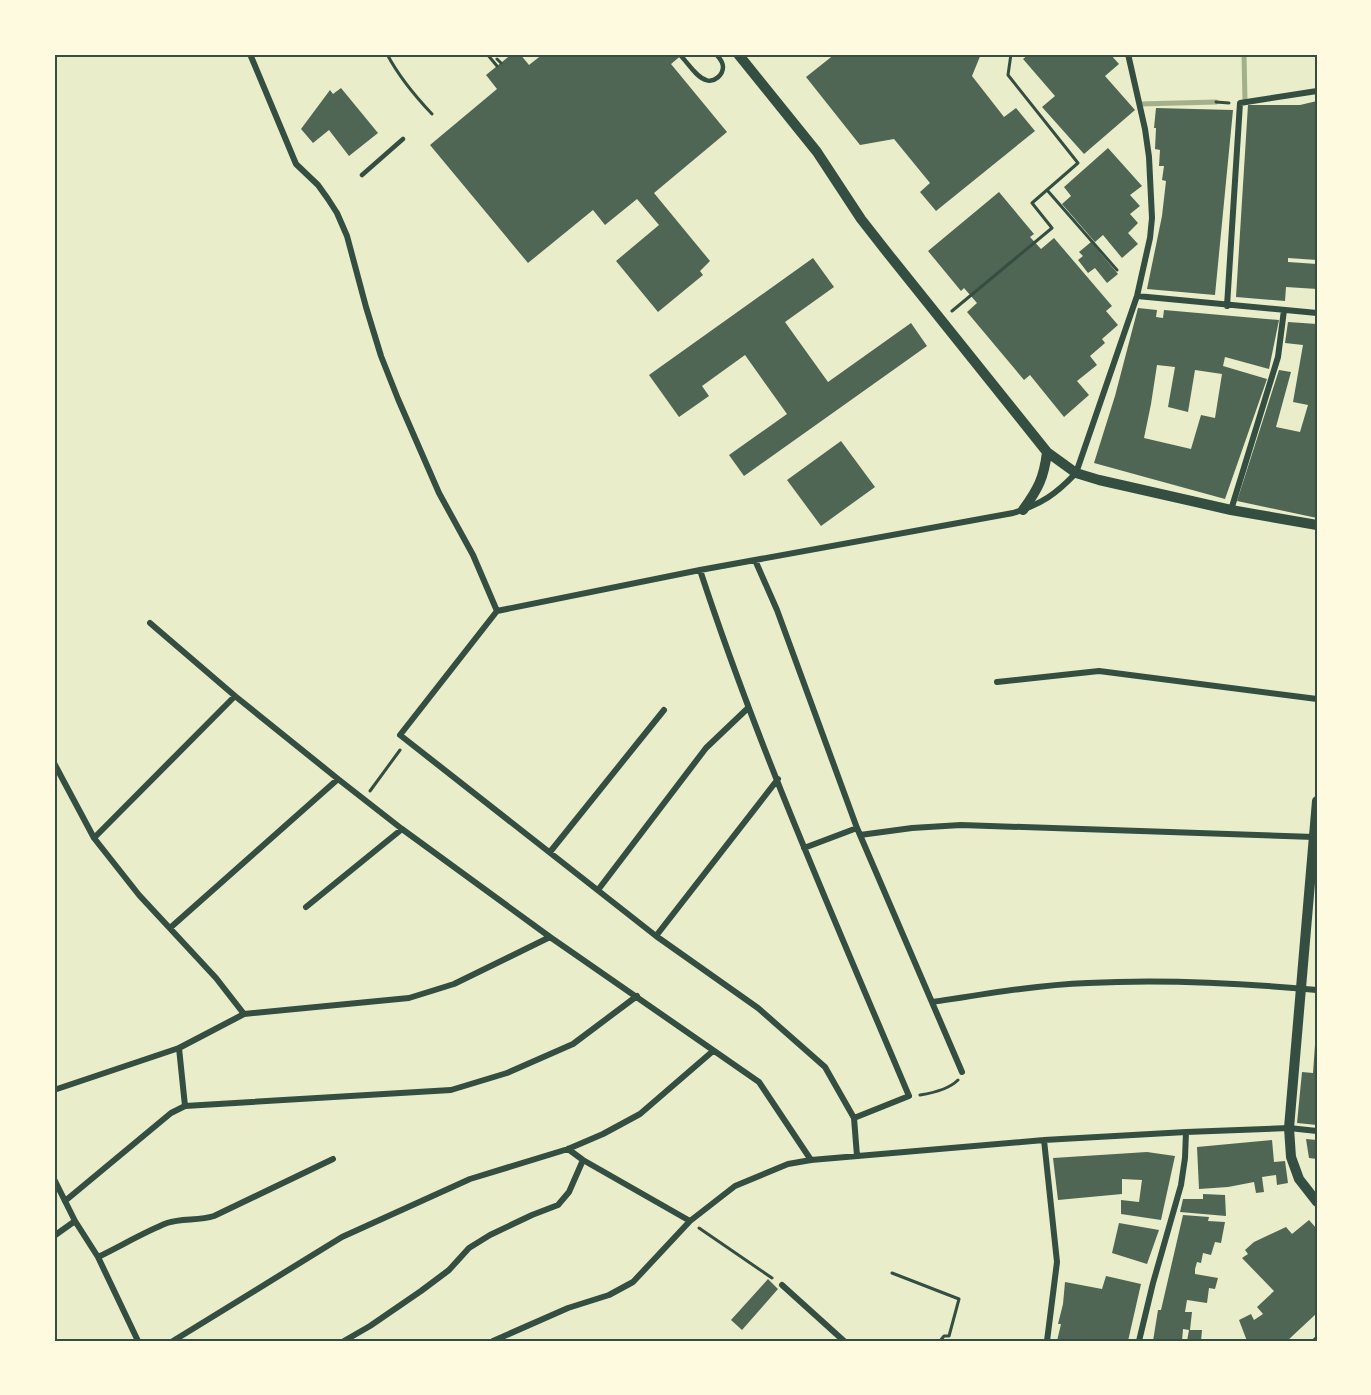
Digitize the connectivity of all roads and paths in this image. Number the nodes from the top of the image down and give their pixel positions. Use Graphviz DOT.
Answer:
graph roads {
  1 [pos="250,54"];
  2 [pos="387,54"];
  3 [pos="487,54"];
  4 [pos="716,54"];
  5 [pos="738,54"];
  6 [pos="1011,54"];
  7 [pos="1128,54"];
  8 [pos="681,56"];
  9 [pos="497,59"];
  10 [pos="1317,91"];
  11 [pos="432,114"];
  12 [pos="403,139"];
  13 [pos="362,175"];
  14 [pos="1047,190"];
  15 [pos="1117,270"];
  16 [pos="1137,296"];
  17 [pos="1227,306"];
  18 [pos="1284,310"];
  19 [pos="1317,313"];
  20 [pos="942,319"];
  21 [pos="1047,452"];
  22 [pos="1076,473"];
  23 [pos="1023,510"];
  24 [pos="1231,510"];
  25 [pos="1317,525"];
  26 [pos="755,560"];
  27 [pos="700,570"];
  28 [pos="497,611"];
  29 [pos="150,623"];
  30 [pos="997,682"];
  31 [pos="236,696"];
  32 [pos="1317,699"];
  33 [pos="748,708"];
  34 [pos="664,710"];
  35 [pos="396,755"];
  36 [pos="54,764"];
  37 [pos="778,778"];
  38 [pos="338,779"];
  39 [pos="374,786"];
  40 [pos="1317,801"];
  41 [pos="402,829"];
  42 [pos="859,831"];
  43 [pos="94,838"];
  44 [pos="1315,842"];
  45 [pos="804,848"];
  46 [pos="550,852"];
  47 [pos="598,890"];
  48 [pos="306,907"];
  49 [pos="170,928"];
  50 [pos="656,936"];
  51 [pos="550,937"];
  52 [pos="1300,988"];
  53 [pos="1317,990"];
  54 [pos="637,996"];
  55 [pos="933,1002"];
  56 [pos="244,1014"];
  57 [pos="179,1047"];
  58 [pos="713,1051"];
  59 [pos="962,1072"];
  60 [pos="54,1090"];
  61 [pos="909,1096"];
  62 [pos="184,1106"];
  63 [pos="854,1118"];
  64 [pos="1289,1128"];
  65 [pos="1317,1131"];
  66 [pos="1186,1132"];
  67 [pos="1044,1140"];
  68 [pos="568,1149"];
  69 [pos="857,1156"];
  70 [pos="333,1159"];
  71 [pos="583,1160"];
  72 [pos="811,1160"];
  73 [pos="54,1179"];
  74 [pos="65,1201"];
  75 [pos="1317,1202"];
  76 [pos="75,1221"];
  77 [pos="690,1221"];
  78 [pos="54,1236"];
  79 [pos="98,1257"];
  80 [pos="892,1273"];
  81 [pos="782,1285"];
  82 [pos="138,1341"];
  83 [pos="173,1341"];
  84 [pos="344,1341"];
  85 [pos="493,1341"];
  86 [pos="844,1341"];
  87 [pos="940,1341"];
  88 [pos="1047,1341"];
  89 [pos="1139,1341"];
  1 -- 28 [label="street"];
  2 -- 11 [label="path"];
  3 -- 9 [label="path"];
  4 -- 8 [label="lane"];
  5 -- 20 [label="street"];
  6 -- 14 [label="path"];
  7 -- 16 [label="street"];
  10 -- 17 [label="street"];
  12 -- 13 [label="lane"];
  14 -- 15 [label="path"];
  14 -- 20 [label="path"];
  16 -- 17 [label="street"];
  16 -- 22 [label="street"];
  17 -- 18 [label="street"];
  18 -- 19 [label="street"];
  18 -- 24 [label="street"];
  20 -- 21 [label="street"];
  21 -- 22 [label="street"];
  21 -- 23 [label="street"];
  22 -- 23 [label="street"];
  22 -- 24 [label="street"];
  23 -- 26 [label="street"];
  24 -- 25 [label="street"];
  26 -- 27 [label="street"];
  26 -- 42 [label="street"];
  27 -- 28 [label="street"];
  27 -- 33 [label="street"];
  28 -- 46 [label="street"];
  29 -- 31 [label="street"];
  30 -- 32 [label="street"];
  31 -- 38 [label="street"];
  31 -- 43 [label="street"];
  33 -- 37 [label="street"];
  33 -- 47 [label="street"];
  34 -- 46 [label="street"];
  35 -- 39 [label="path"];
  36 -- 43 [label="street"];
  37 -- 45 [label="street"];
  37 -- 50 [label="street"];
  38 -- 41 [label="street"];
  38 -- 49 [label="street"];
  40 -- 44 [label="street"];
  41 -- 48 [label="street"];
  41 -- 51 [label="street"];
  42 -- 44 [label="street"];
  42 -- 45 [label="street"];
  42 -- 55 [label="street"];
  43 -- 49 [label="street"];
  44 -- 52 [label="street"];
  45 -- 61 [label="street"];
  46 -- 47 [label="street"];
  47 -- 50 [label="street"];
  49 -- 56 [label="street"];
  50 -- 63 [label="street"];
  51 -- 54 [label="street"];
  51 -- 56 [label="street"];
  52 -- 53 [label="street"];
  52 -- 55 [label="street"];
  52 -- 64 [label="street"];
  54 -- 58 [label="street"];
  54 -- 62 [label="street"];
  55 -- 59 [label="street"];
  56 -- 57 [label="street"];
  57 -- 60 [label="street"];
  57 -- 62 [label="street"];
  58 -- 68 [label="street"];
  58 -- 72 [label="street"];
  59 -- 61 [label="path"];
  61 -- 63 [label="street"];
  62 -- 74 [label="street"];
  63 -- 69 [label="street"];
  64 -- 65 [label="street"];
  64 -- 66 [label="street"];
  64 -- 75 [label="street"];
  66 -- 67 [label="street"];
  66 -- 89 [label="street"];
  67 -- 69 [label="street"];
  67 -- 88 [label="street"];
  68 -- 71 [label="street"];
  68 -- 83 [label="street"];
  69 -- 72 [label="street"];
  70 -- 79 [label="street"];
  71 -- 77 [label="street"];
  71 -- 84 [label="street"];
  72 -- 77 [label="street"];
  73 -- 74 [label="street"];
  74 -- 76 [label="street"];
  76 -- 78 [label="street"];
  76 -- 79 [label="street"];
  77 -- 81 [label="path"];
  77 -- 85 [label="street"];
  79 -- 82 [label="street"];
  80 -- 87 [label="path"];
  81 -- 86 [label="street"];
}
